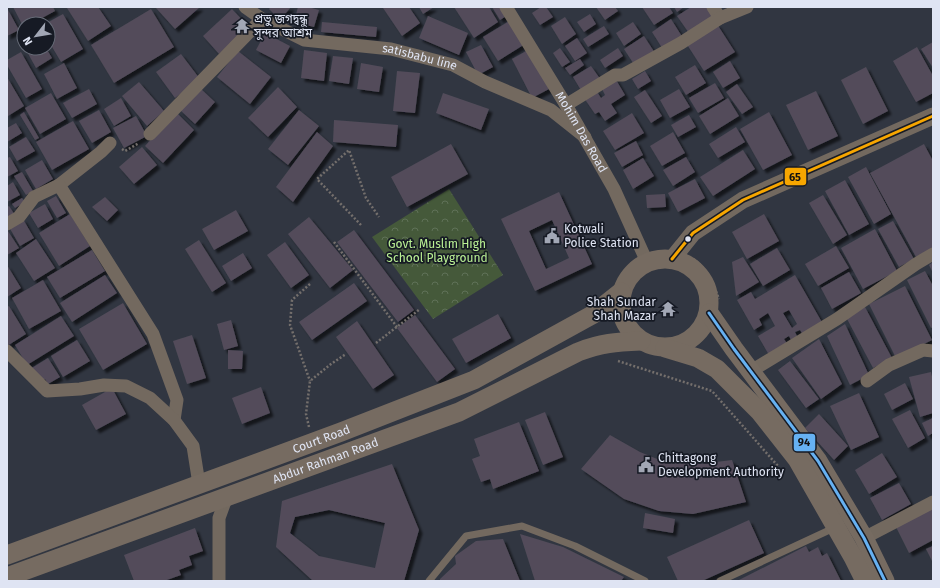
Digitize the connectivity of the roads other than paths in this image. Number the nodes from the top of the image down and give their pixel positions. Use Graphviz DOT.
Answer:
graph roads {
  1 [pos="245,7"];
  2 [pos="506,7"];
  3 [pos="713,7"];
  4 [pos="747,7"];
  5 [pos="720,18"];
  6 [pos="262,19"];
  7 [pos="566,105"];
  8 [pos="933,116"];
  9 [pos="150,134"];
  10 [pos="585,137"];
  11 [pos="110,143"];
  12 [pos="59,185"];
  13 [pos="7,224"];
  14 [pos="933,254"];
  15 [pos="681,258"];
  16 [pos="646,260"];
  17 [pos="620,286"];
  18 [pos="715,309"];
  19 [pos="641,341"];
  20 [pos="666,348"];
  21 [pos="7,351"];
  22 [pos="933,351"];
  23 [pos="751,371"];
  24 [pos="867,381"];
  25 [pos="174,420"];
  26 [pos="199,484"];
  27 [pos="227,496"];
  28 [pos="933,502"];
  29 [pos="836,527"];
  30 [pos="864,538"];
  31 [pos="7,555"];
  32 [pos="7,577"];
  33 [pos="219,581"];
  34 [pos="429,581"];
  35 [pos="645,581"];
  36 [pos="720,581"];
  37 [pos="865,581"];
  38 [pos="885,581"];
  1 -- 6 [label="street, satisbabu line"];
  2 -- 7 [label="street, Mohim Das Road"];
  3 -- 5 [label="street"];
  4 -- 5 [label="street"];
  5 -- 7 [label="street"];
  6 -- 9 [label="street"];
  6 -- 10 [label="street, satisbabu line"];
  7 -- 10 [label="street, Mohim Das Road"];
  8 -- 15 [label="street"];
  10 -- 16 [label="street, Mohim Das Road"];
  11 -- 12 [label="street"];
  12 -- 13 [label="street"];
  12 -- 25 [label="street"];
  14 -- 23 [label="street"];
  15 -- 16 [label="main road"];
  15 -- 18 [label="main road"];
  16 -- 17 [label="main road"];
  17 -- 19 [label="main road"];
  17 -- 26 [label="main road, Court Road"];
  18 -- 20 [label="main road"];
  18 -- 23 [label="main road"];
  19 -- 20 [label="main road"];
  19 -- 27 [label="main road, Abdur Rahman Road"];
  20 -- 29 [label="main road"];
  21 -- 25 [label="street"];
  22 -- 24 [label="street"];
  23 -- 30 [label="main road"];
  25 -- 26 [label="street"];
  26 -- 31 [label="main road, Court Road"];
  27 -- 32 [label="main road, Abdur Rahman Road"];
  27 -- 33 [label="street"];
  28 -- 30 [label="street"];
  29 -- 36 [label="lane"];
  29 -- 37 [label="main road"];
  30 -- 38 [label="main road"];
  34 -- 35 [label="lane"];
}
